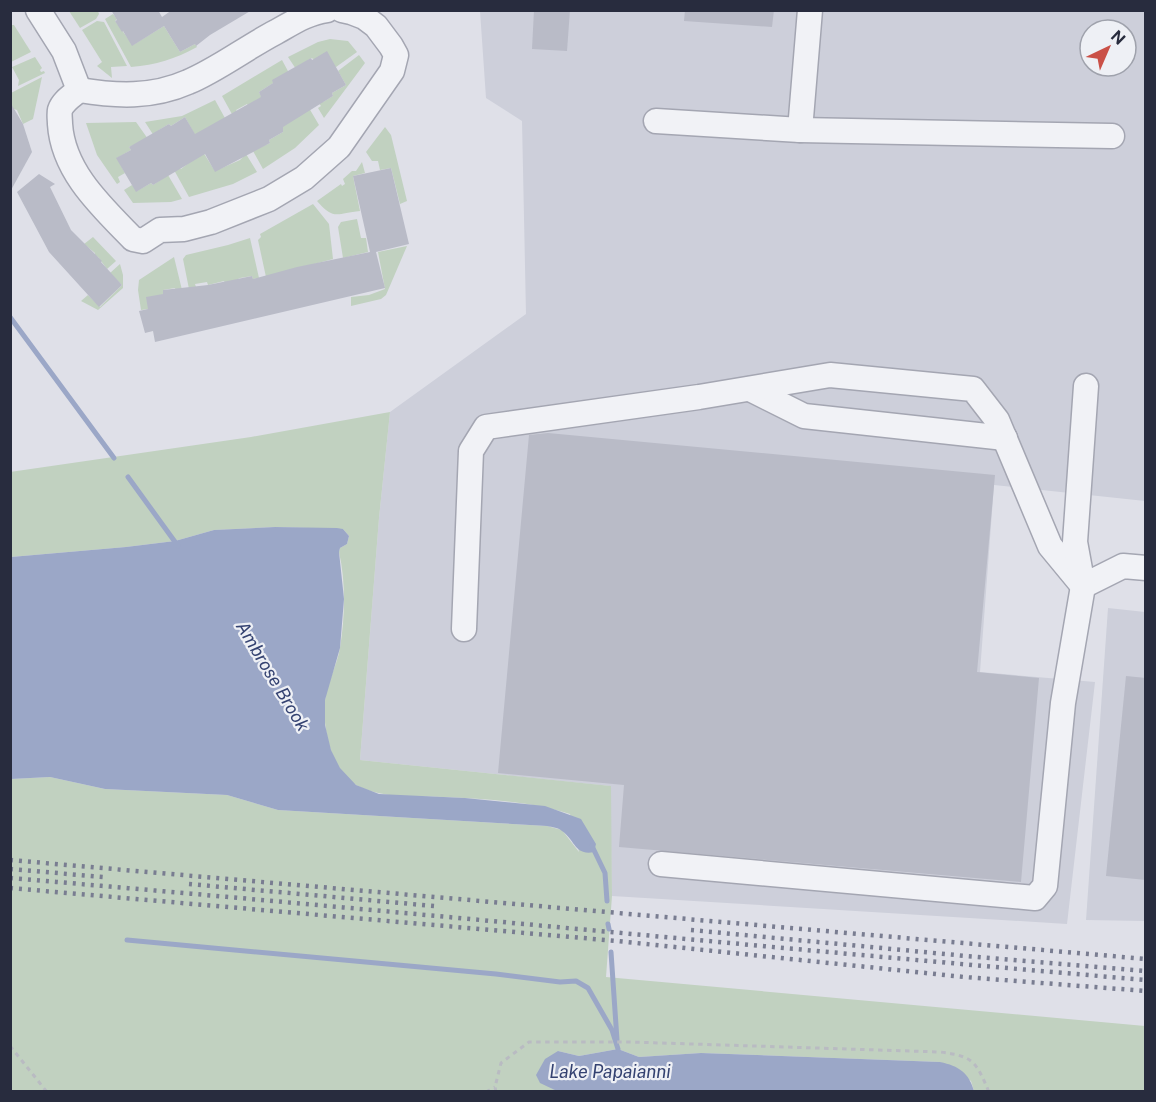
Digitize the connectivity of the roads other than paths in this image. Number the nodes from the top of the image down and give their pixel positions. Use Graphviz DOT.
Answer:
graph roads {
  1 [pos="38,10"];
  2 [pos="327,10"];
  3 [pos="342,10"];
  4 [pos="810,10"];
  5 [pos="79,90"];
  6 [pos="656,121"];
  7 [pos="800,130"];
  8 [pos="1112,136"];
  9 [pos="1086,386"];
  10 [pos="750,389"];
  11 [pos="1005,438"];
  12 [pos="1146,568"];
  13 [pos="1083,586"];
  14 [pos="464,629"];
  15 [pos="661,864"];
  1 -- 5 [label="street"];
  2 -- 5 [label="street"];
  3 -- 5 [label="street"];
  4 -- 7 [label="street"];
  6 -- 7 [label="street"];
  7 -- 8 [label="street"];
  9 -- 13 [label="street"];
  10 -- 11 [label="street"];
  10 -- 11 [label="street"];
  10 -- 14 [label="street"];
  11 -- 13 [label="street"];
  12 -- 13 [label="street"];
  13 -- 15 [label="street"];
}
